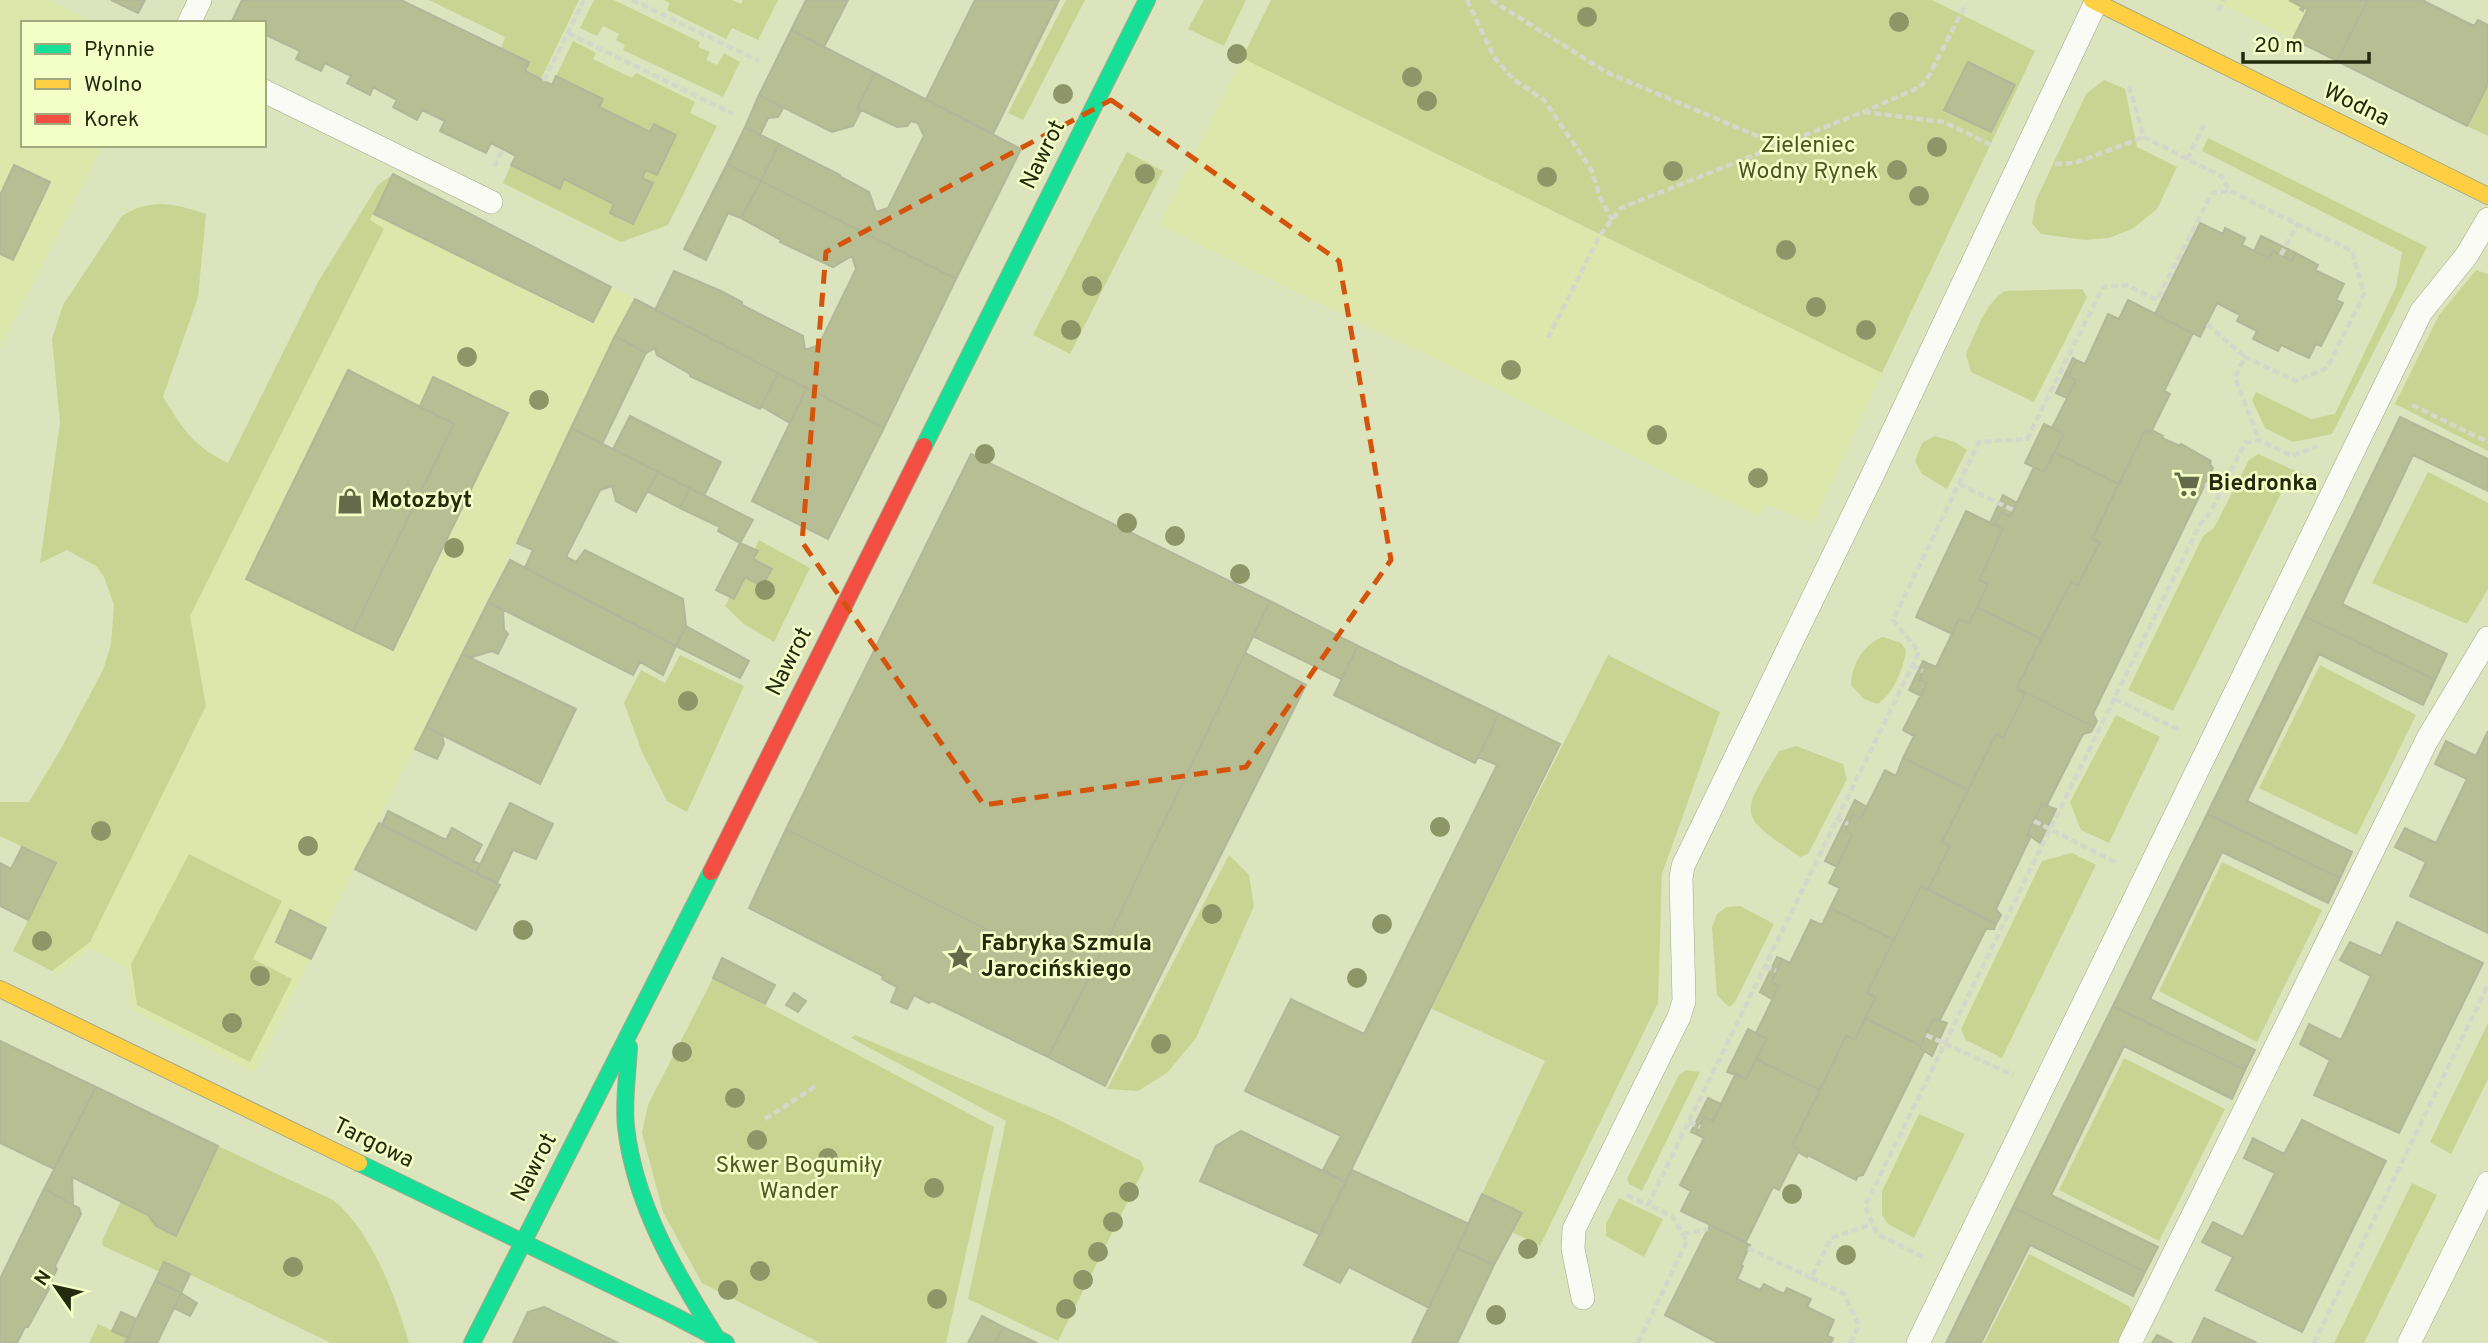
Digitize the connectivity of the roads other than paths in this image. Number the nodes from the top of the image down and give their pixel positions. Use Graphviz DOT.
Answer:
graph roads {
  1 [pos="200,0"];
  2 [pos="1147,0"];
  3 [pos="2094,1"];
  4 [pos="190,21"];
  5 [pos="266,92"];
  6 [pos="2488,196"];
  7 [pos="491,202"];
  8 [pos="2488,219"];
  9 [pos="2488,638"];
  10 [pos="0,989"];
  11 [pos="629,1034"];
  12 [pos="2488,1183"];
  13 [pos="522,1242"];
  14 [pos="1583,1298"];
  15 [pos="721,1341"];
  16 [pos="472,1343"];
  17 [pos="1918,1343"];
  18 [pos="2130,1343"];
  19 [pos="2409,1343"];
  1 -- 4 [label="lane"];
  2 -- 11 [label="street, Nawrot"];
  3 -- 6 [label="street, Wodna"];
  3 -- 14 [label="lane"];
  5 -- 7 [label="lane"];
  8 -- 17 [label="lane"];
  9 -- 18 [label="lane"];
  10 -- 13 [label="street, Targowa"];
  11 -- 13 [label="street, Nawrot"];
  11 -- 15 [label="street"];
  12 -- 19 [label="lane"];
  13 -- 15 [label="street, Targowa"];
  13 -- 16 [label="street, Nawrot"];
}
